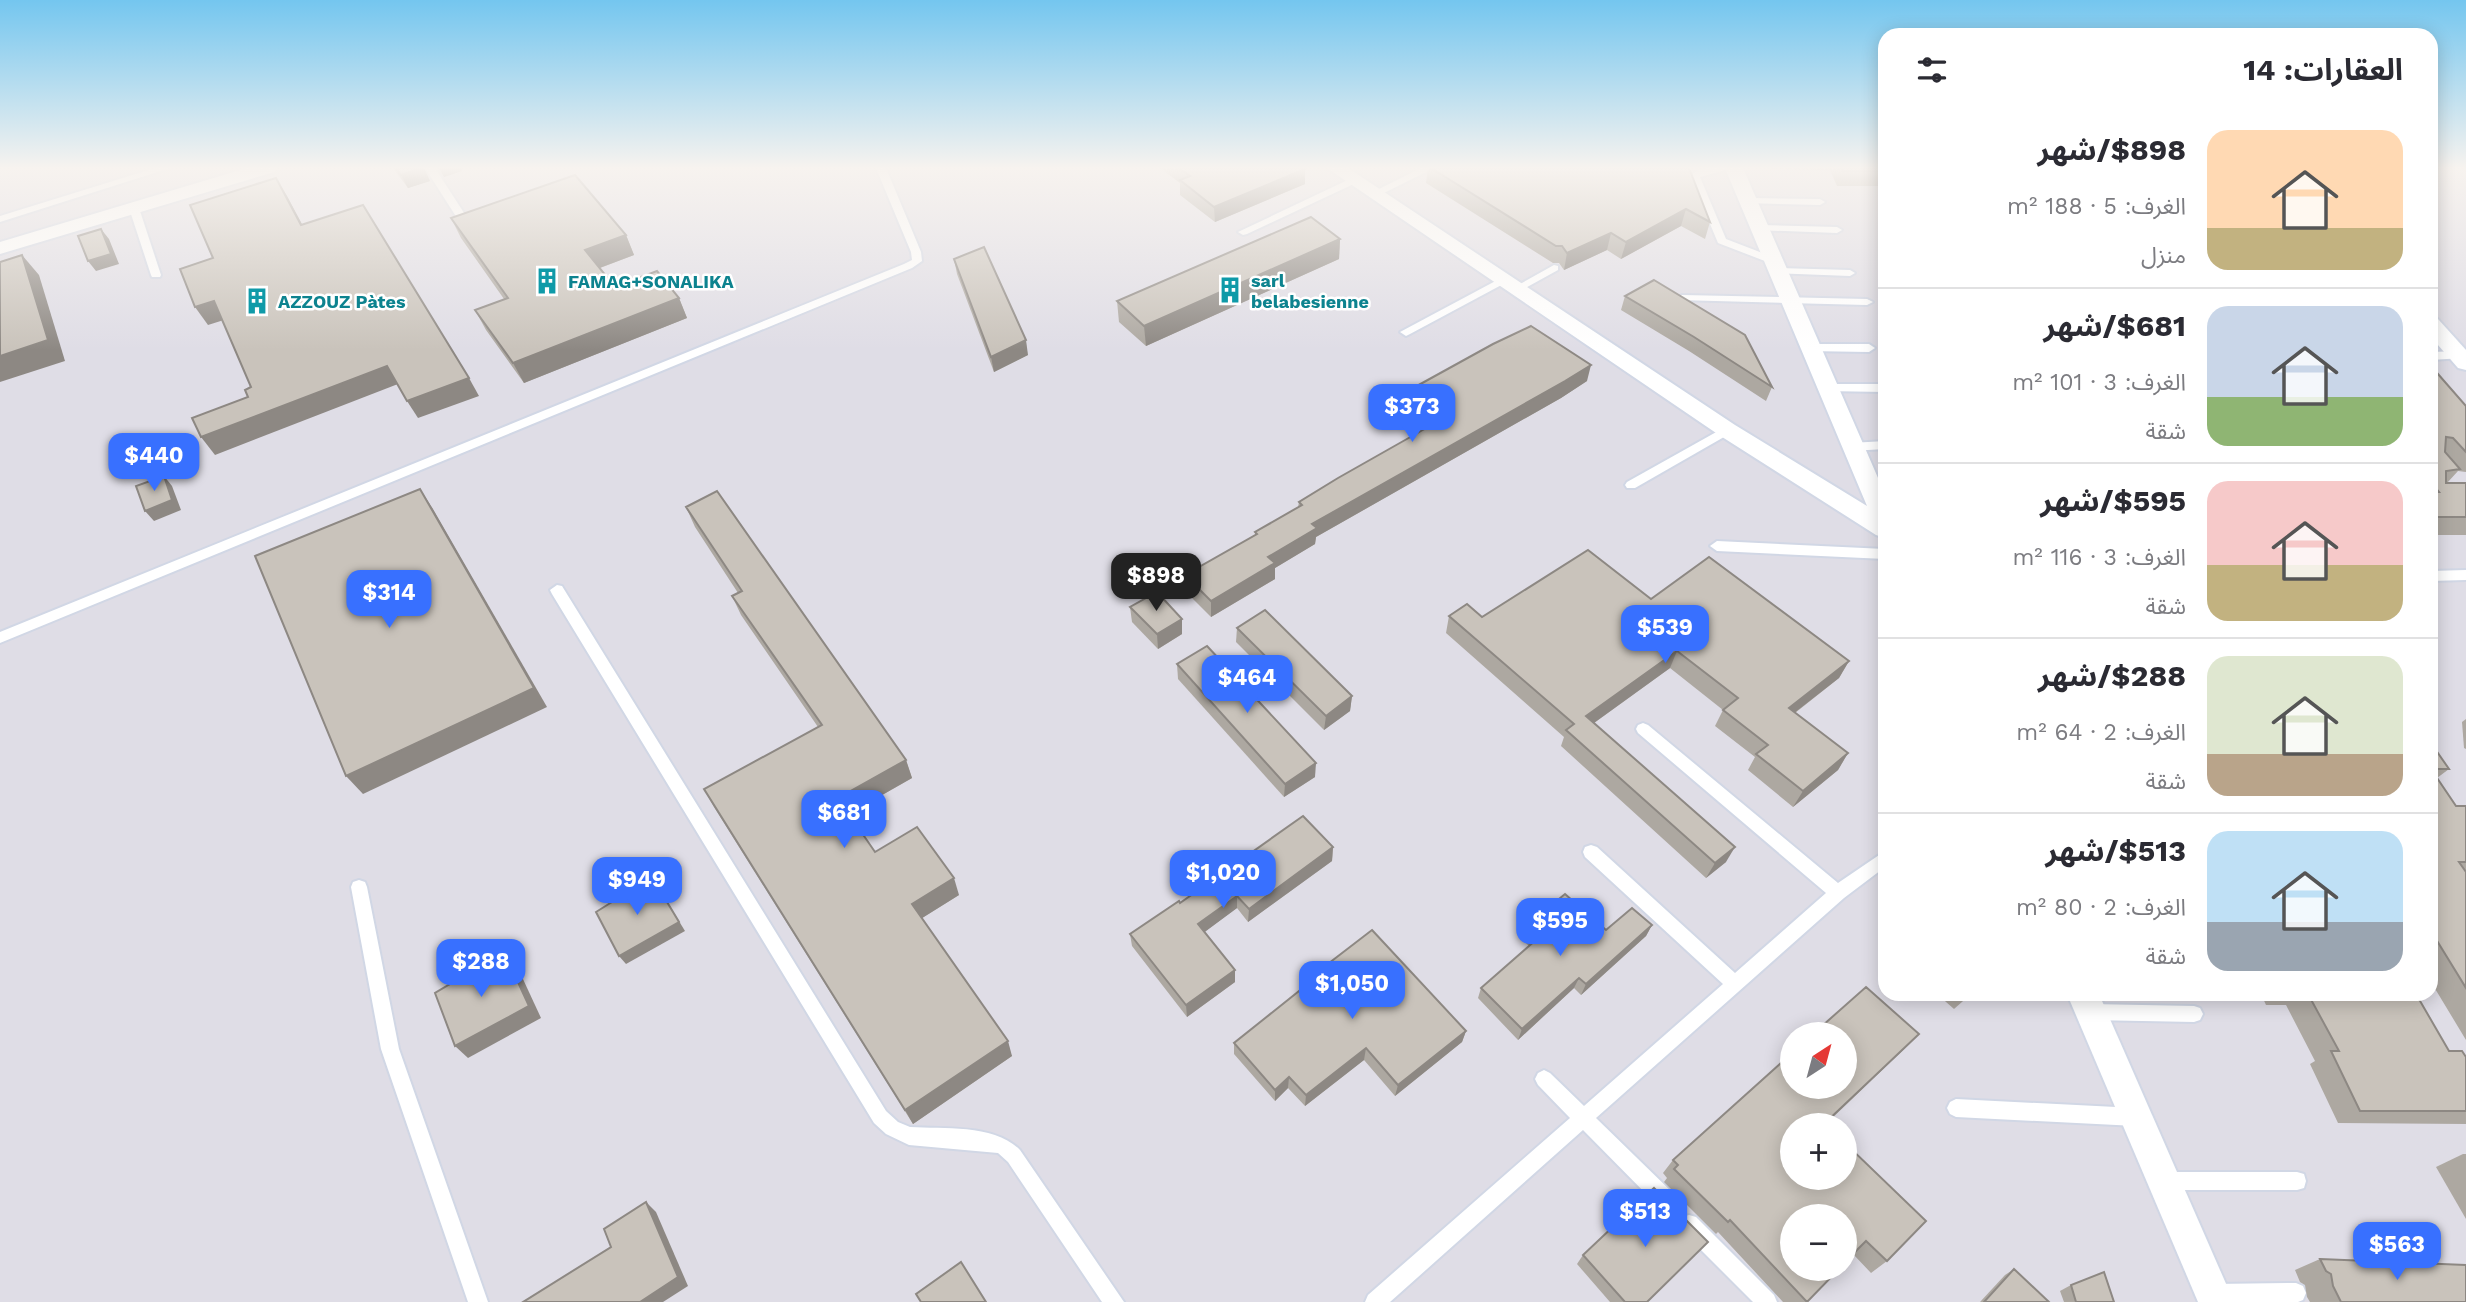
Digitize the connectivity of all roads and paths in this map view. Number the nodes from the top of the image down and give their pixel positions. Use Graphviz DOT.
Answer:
graph roads {
  1 [pos="1760,228"];
  2 [pos="64,229"];
  3 [pos="141,229"];
  4 [pos="907,229"];
  5 [pos="1249,229"];
  6 [pos="1426,229"];
  7 [pos="1717,229"];
  8 [pos="1790,229"];
  9 [pos="1838,230"];
  10 [pos="1243,232"];
  11 [pos="0,248"];
  12 [pos="1776,266"];
  13 [pos="1554,268"];
  14 [pos="1850,273"];
  15 [pos="156,275"];
  16 [pos="1510,285"];
  17 [pos="1682,298"];
  18 [pos="1788,299"];
  19 [pos="1867,302"];
  20 [pos="1406,332"];
  21 [pos="2438,332"];
  22 [pos="1810,348"];
  23 [pos="1869,348"];
  24 [pos="2438,357"];
  25 [pos="2462,359"];
  26 [pos="1828,388"];
  27 [pos="1878,388"];
  28 [pos="1727,430"];
  29 [pos="1878,445"];
  30 [pos="1851,447"];
  31 [pos="1631,485"];
  32 [pos="1878,505"];
  33 [pos="1878,513"];
  34 [pos="1717,546"];
  35 [pos="1878,554"];
  36 [pos="2466,575"];
  37 [pos="2438,576"];
  38 [pos="557,590"];
  39 [pos="0,638"];
  40 [pos="1643,729"];
  41 [pos="1591,852"];
  42 [pos="1878,863"];
  43 [pos="359,887"];
  44 [pos="1838,893"];
  45 [pos="1735,984"];
  46 [pos="2087,1003"];
  47 [pos="2194,1014"];
  48 [pos="1544,1079"];
  49 [pos="1956,1108"];
  50 [pos="2136,1117"];
  51 [pos="1584,1118"];
  52 [pos="2165,1181"];
  53 [pos="2297,1181"];
  54 [pos="2296,1293"];
  55 [pos="2214,1298"];
  56 [pos="478,1302"];
  57 [pos="1114,1302"];
  58 [pos="1375,1302"];
  59 [pos="1768,1302"];
  1 -- 12 [label="street"];
  2 -- 11 [label="street"];
  3 -- 15 [label="lane"];
  4 -- 39 [label="lane"];
  5 -- 10 [label="lane"];
  6 -- 16 [label="street"];
  7 -- 12 [label="lane"];
  8 -- 9 [label="lane"];
  12 -- 14 [label="lane"];
  12 -- 18 [label="street"];
  13 -- 16 [label="lane"];
  16 -- 20 [label="lane"];
  16 -- 28 [label="street"];
  17 -- 18 [label="lane"];
  18 -- 19 [label="lane"];
  18 -- 22 [label="street"];
  21 -- 25 [label="street"];
  22 -- 23 [label="lane"];
  22 -- 26 [label="street"];
  24 -- 25 [label="lane"];
  26 -- 27 [label="lane"];
  26 -- 30 [label="street"];
  28 -- 31 [label="lane"];
  28 -- 33 [label="street"];
  29 -- 30 [label="lane"];
  30 -- 32 [label="street"];
  34 -- 35 [label="lane"];
  36 -- 37 [label="lane"];
  38 -- 57 [label="lane"];
  40 -- 44 [label="lane"];
  41 -- 45 [label="lane"];
  42 -- 44 [label="lane"];
  43 -- 56 [label="lane"];
  44 -- 45 [label="lane"];
  45 -- 51 [label="lane"];
  46 -- 47 [label="lane"];
  46 -- 50 [label="street"];
  48 -- 51 [label="lane"];
  49 -- 50 [label="lane"];
  50 -- 52 [label="street"];
  51 -- 58 [label="lane"];
  51 -- 59 [label="lane"];
  52 -- 53 [label="lane"];
  52 -- 55 [label="street"];
  54 -- 55 [label="lane"];
}
